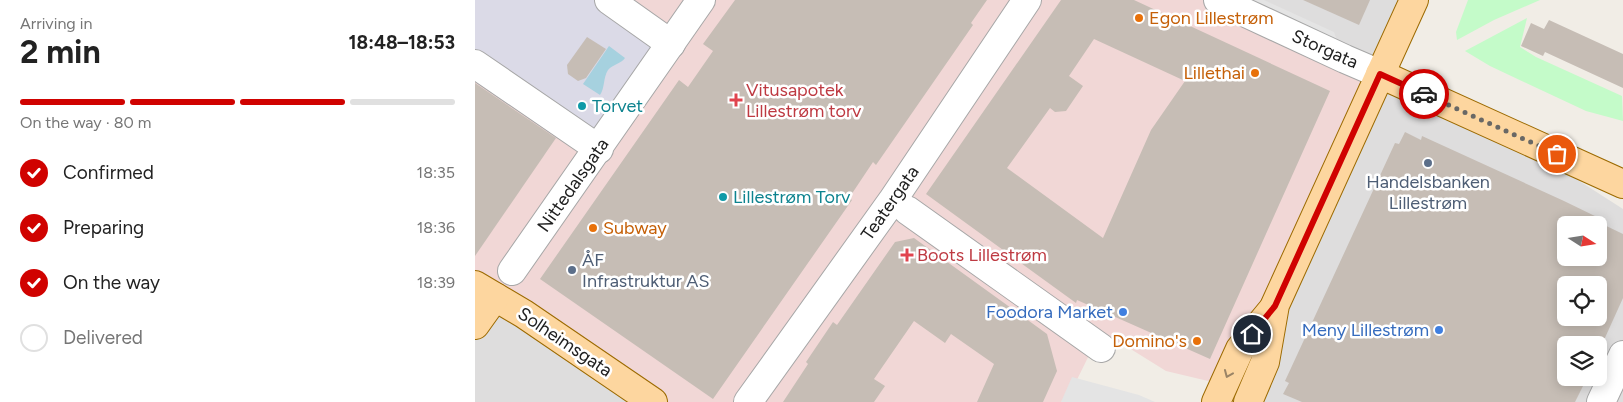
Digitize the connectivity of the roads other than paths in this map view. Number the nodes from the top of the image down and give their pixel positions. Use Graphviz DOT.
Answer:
graph roads {
  1 [pos="609,0"];
  2 [pos="701,0"];
  3 [pos="1027,0"];
  4 [pos="1218,0"];
  5 [pos="1413,0"];
  6 [pos="671,44"];
  7 [pos="475,64"];
  8 [pos="1380,74"];
  9 [pos="599,148"];
  10 [pos="1623,184"];
  11 [pos="907,210"];
  12 [pos="512,271"];
  13 [pos="485,291"];
  14 [pos="1275,306"];
  15 [pos="475,325"];
  16 [pos="1101,348"];
  17 [pos="1623,355"];
  18 [pos="653,402"];
  19 [pos="748,402"];
  20 [pos="1216,402"];
  21 [pos="1248,402"];
  22 [pos="1601,402"];
  1 -- 6 [label="street"];
  2 -- 6 [label="street, Nittedalsgata"];
  3 -- 19 [label="street, Teatergata"];
  4 -- 8 [label="street, Storgata"];
  5 -- 8 [label="main road"];
  6 -- 9 [label="street, Nittedalsgata"];
  7 -- 9 [label="street"];
  8 -- 10 [label="main road, Storgata"];
  8 -- 14 [label="main road"];
  9 -- 12 [label="street, Nittedalsgata"];
  11 -- 16 [label="street"];
  13 -- 15 [label="main road"];
  13 -- 18 [label="main road, Solheimsgata"];
  14 -- 20 [label="main road, one-way"];
  14 -- 21 [label="main road"];
  17 -- 22 [label="street"];
}
